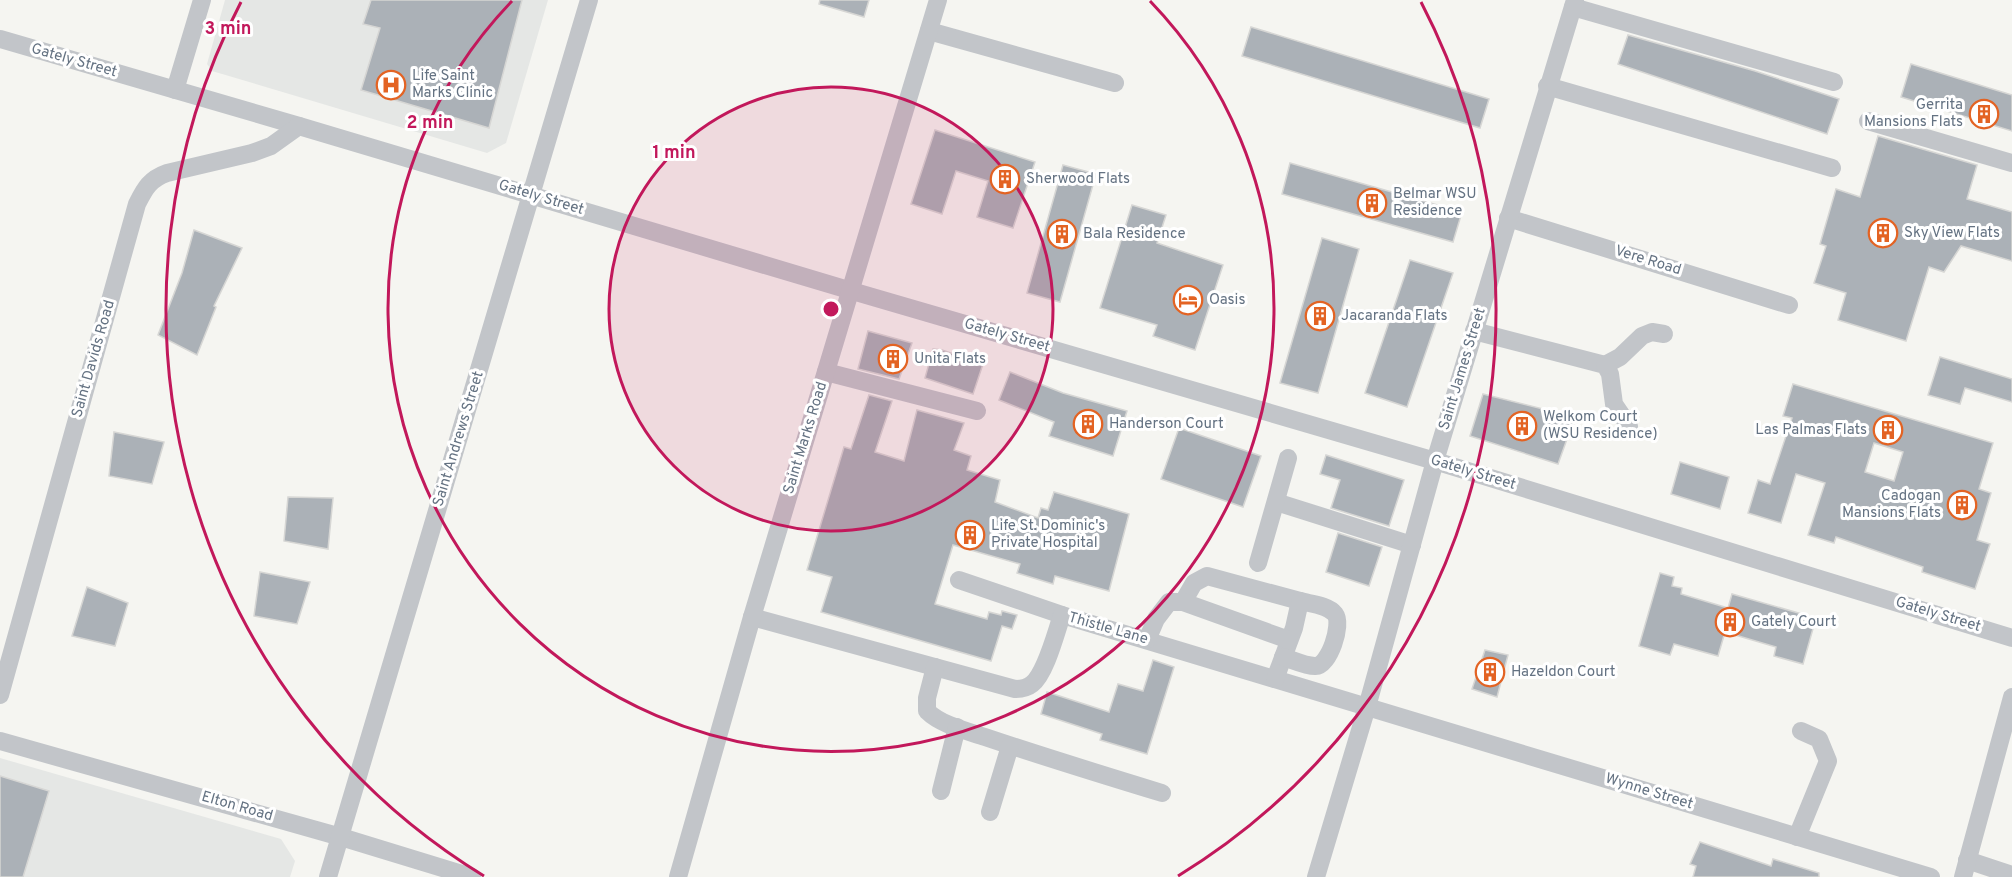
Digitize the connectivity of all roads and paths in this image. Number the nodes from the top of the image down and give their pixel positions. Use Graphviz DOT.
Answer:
graph roads {
  1 [pos="202,0"];
  2 [pos="589,0"];
  3 [pos="938,0"];
  4 [pos="1574,3"];
  5 [pos="929,31"];
  6 [pos="0,39"];
  7 [pos="1834,82"];
  8 [pos="1115,83"];
  9 [pos="1547,86"];
  10 [pos="175,90"];
  11 [pos="1868,121"];
  12 [pos="300,126"];
  13 [pos="2012,163"];
  14 [pos="1832,168"];
  15 [pos="532,196"];
  16 [pos="1508,218"];
  17 [pos="852,291"];
  18 [pos="1789,305"];
  19 [pos="1474,331"];
  20 [pos="1664,334"];
  21 [pos="1605,365"];
  22 [pos="826,372"];
  23 [pos="977,411"];
  24 [pos="1629,426"];
  25 [pos="1288,458"];
  26 [pos="1435,461"];
  27 [pos="1276,502"];
  28 [pos="1412,545"];
  29 [pos="1258,563"];
  30 [pos="959,580"];
  31 [pos="1300,601"];
  32 [pos="1184,602"];
  33 [pos="1062,615"];
  34 [pos="752,616"];
  35 [pos="2012,638"];
  36 [pos="1147,640"];
  37 [pos="1286,649"];
  38 [pos="935,668"];
  39 [pos="1275,679"];
  40 [pos="0,695"];
  41 [pos="2012,697"];
  42 [pos="1367,707"];
  43 [pos="957,727"];
  44 [pos="1801,731"];
  45 [pos="0,741"];
  46 [pos="1010,746"];
  47 [pos="941,791"];
  48 [pos="1162,793"];
  49 [pos="990,812"];
  50 [pos="341,837"];
  51 [pos="1797,837"];
  52 [pos="1965,868"];
  53 [pos="2012,875"];
  54 [pos="328,877"];
  55 [pos="472,877"];
  56 [pos="678,877"];
  57 [pos="1316,877"];
  58 [pos="1931,877"];
  1 -- 10 [label="street"];
  2 -- 15 [label="street, Saint Andrews Street"];
  3 -- 5 [label="street, Saint Marks Road"];
  4 -- 7 [label="street"];
  4 -- 9 [label="street, Saint James Street"];
  5 -- 8 [label="street"];
  5 -- 17 [label="street, Saint Marks Road"];
  6 -- 10 [label="street, Gately Street"];
  9 -- 14 [label="street"];
  9 -- 16 [label="street, Saint James Street"];
  10 -- 12 [label="street, Gately Street"];
  11 -- 13 [label="street"];
  12 -- 15 [label="street, Gately Street"];
  12 -- 40 [label="street, Saint Davids Road"];
  15 -- 17 [label="street, Gately Street"];
  15 -- 50 [label="street, Saint Andrews Street"];
  16 -- 18 [label="street, Vere Road"];
  16 -- 19 [label="street, Saint James Street"];
  17 -- 22 [label="street, Saint Marks Road"];
  17 -- 26 [label="street, Gately Street"];
  19 -- 21 [label="street"];
  19 -- 26 [label="street, Saint James Street"];
  20 -- 21 [label="street"];
  21 -- 24 [label="street"];
  22 -- 23 [label="street"];
  22 -- 34 [label="street, Saint Marks Road"];
  25 -- 27 [label="street"];
  26 -- 28 [label="street, Saint James Street"];
  26 -- 35 [label="street, Gately Street"];
  27 -- 28 [label="street"];
  27 -- 29 [label="street"];
  28 -- 42 [label="street, Saint James Street"];
  30 -- 33 [label="street"];
  31 -- 32 [label="street"];
  31 -- 37 [label="street"];
  31 -- 37 [label="street"];
  32 -- 36 [label="street"];
  32 -- 37 [label="street"];
  33 -- 36 [label="street, Thistle Lane"];
  33 -- 38 [label="street, Thistle Lane"];
  34 -- 38 [label="street, Thistle Lane"];
  34 -- 56 [label="street, Saint Marks Road"];
  36 -- 39 [label="street, Thistle Lane"];
  37 -- 39 [label="street"];
  38 -- 43 [label="street"];
  39 -- 42 [label="street, Thistle Lane"];
  41 -- 52 [label="street"];
  42 -- 51 [label="street, Wynne Street"];
  42 -- 57 [label="street, Saint James Street"];
  43 -- 46 [label="street"];
  43 -- 47 [label="street"];
  44 -- 51 [label="street"];
  45 -- 50 [label="street, Elton Road"];
  46 -- 48 [label="street"];
  46 -- 49 [label="street"];
  50 -- 54 [label="street, Saint Andrews Street"];
  50 -- 55 [label="street, Elton Road"];
  51 -- 58 [label="street, Wynne Street"];
  52 -- 53 [label="street"];
}
